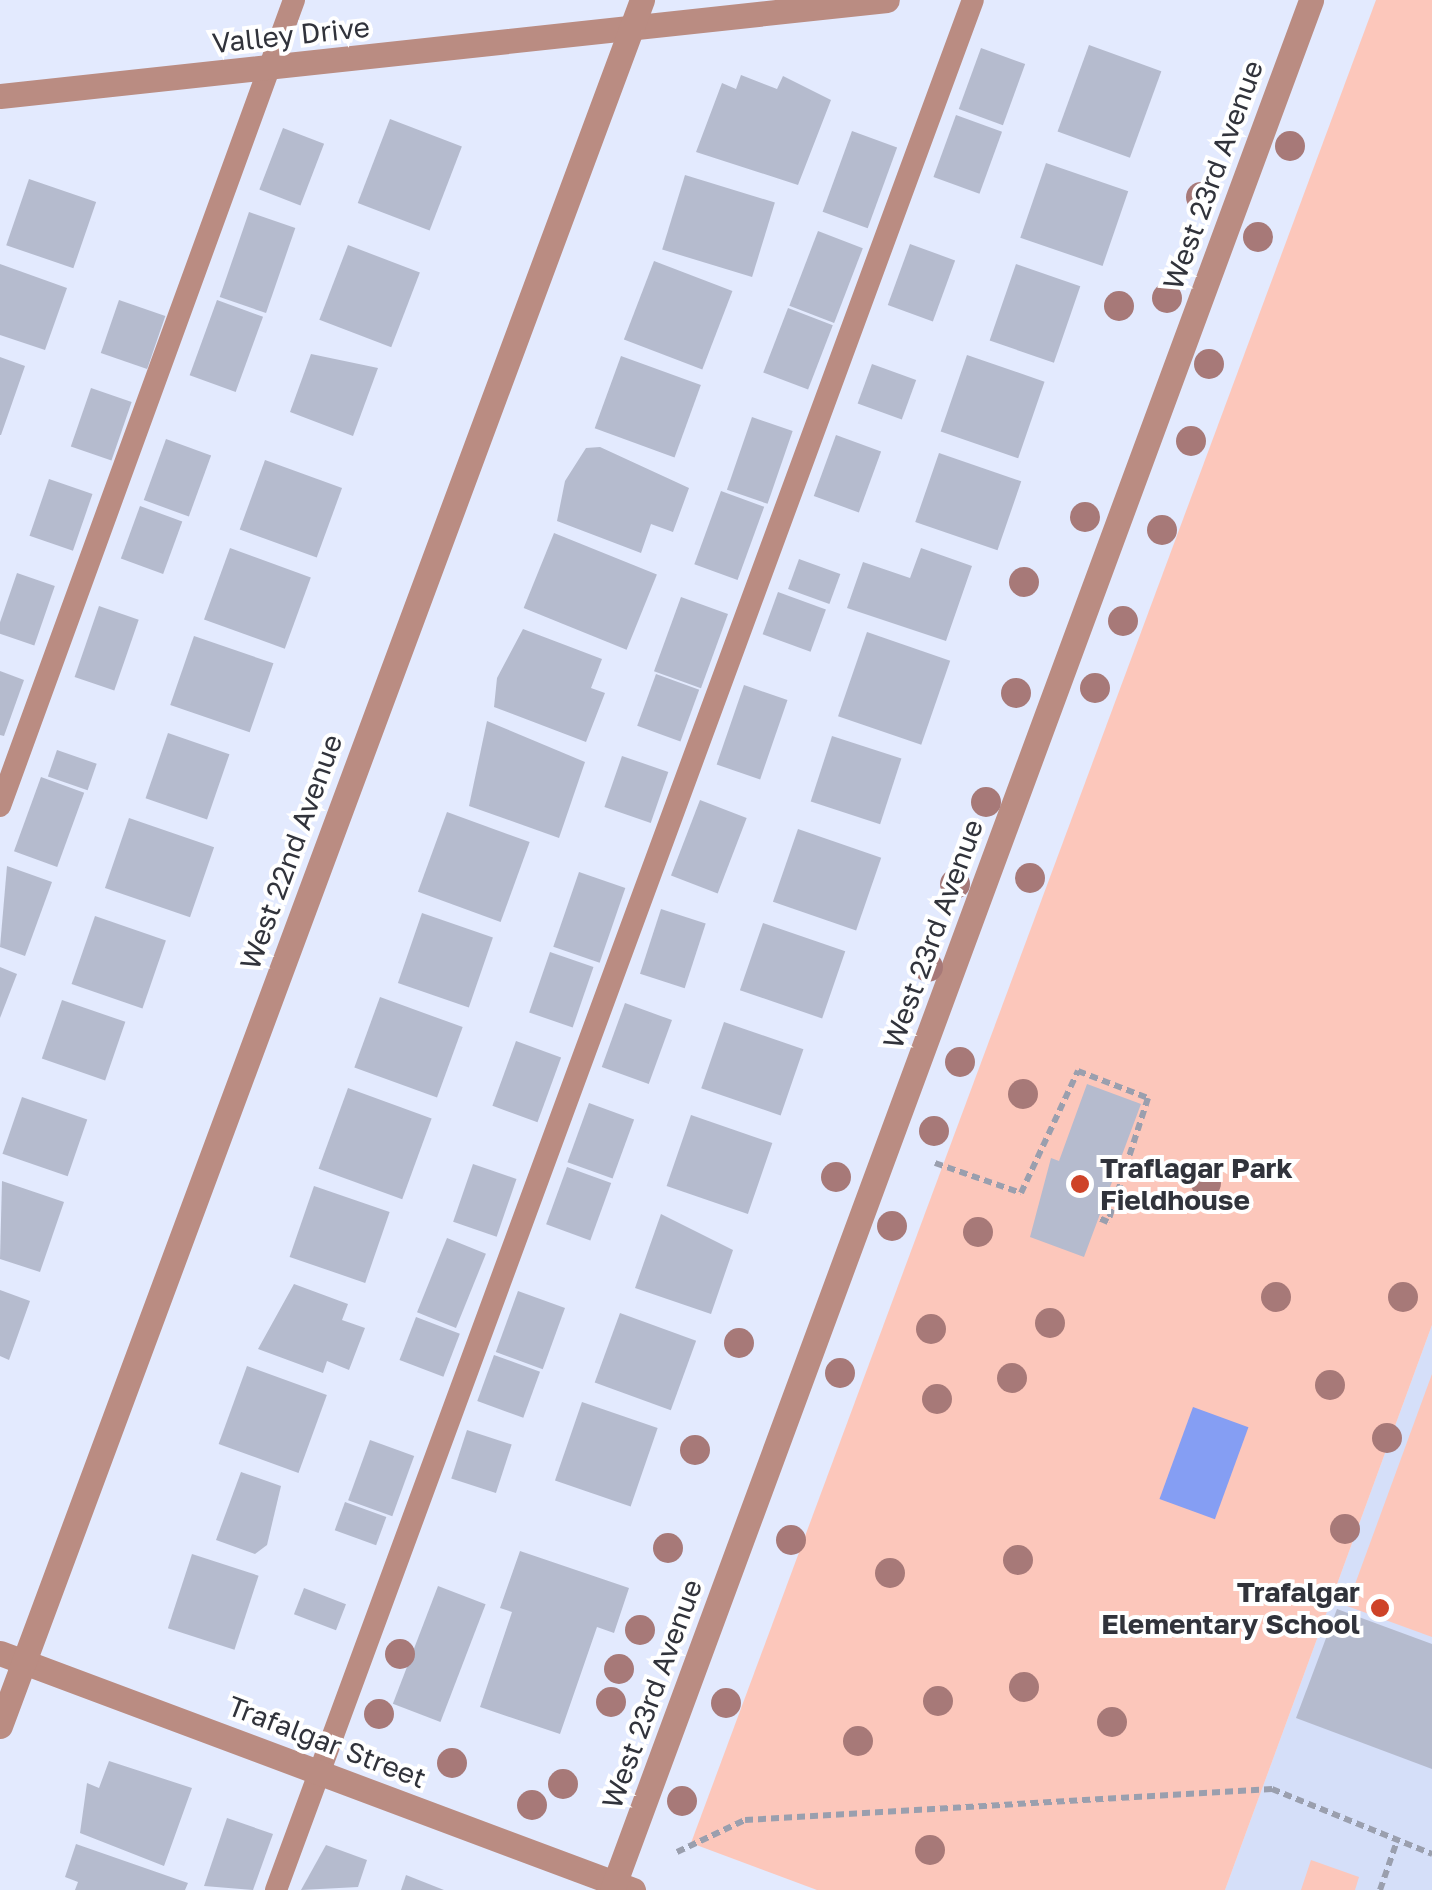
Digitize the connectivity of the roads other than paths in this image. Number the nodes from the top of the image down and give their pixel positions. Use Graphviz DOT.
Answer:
graph roads {
  1 [pos="294,0"];
  2 [pos="642,0"];
  3 [pos="887,0"];
  4 [pos="972,0"];
  5 [pos="1310,0"];
  6 [pos="631,28"];
  7 [pos="268,68"];
  8 [pos="0,96"];
  9 [pos="0,806"];
  10 [pos="12,1658"];
  11 [pos="0,1726"];
  12 [pos="318,1770"];
  13 [pos="619,1888"];
  14 [pos="276,1890"];
  1 -- 7 [label="lane"];
  2 -- 6 [label="street, West 22nd Avenue"];
  3 -- 6 [label="street, Valley Drive"];
  4 -- 12 [label="lane"];
  5 -- 13 [label="street, West 23rd Avenue"];
  6 -- 7 [label="street, Valley Drive"];
  6 -- 10 [label="street, West 22nd Avenue"];
  7 -- 8 [label="street, Valley Drive"];
  7 -- 9 [label="lane"];
  10 -- 11 [label="street, West 22nd Avenue"];
  10 -- 12 [label="street, Trafalgar Street"];
  12 -- 13 [label="street, Trafalgar Street"];
  12 -- 14 [label="lane"];
}
